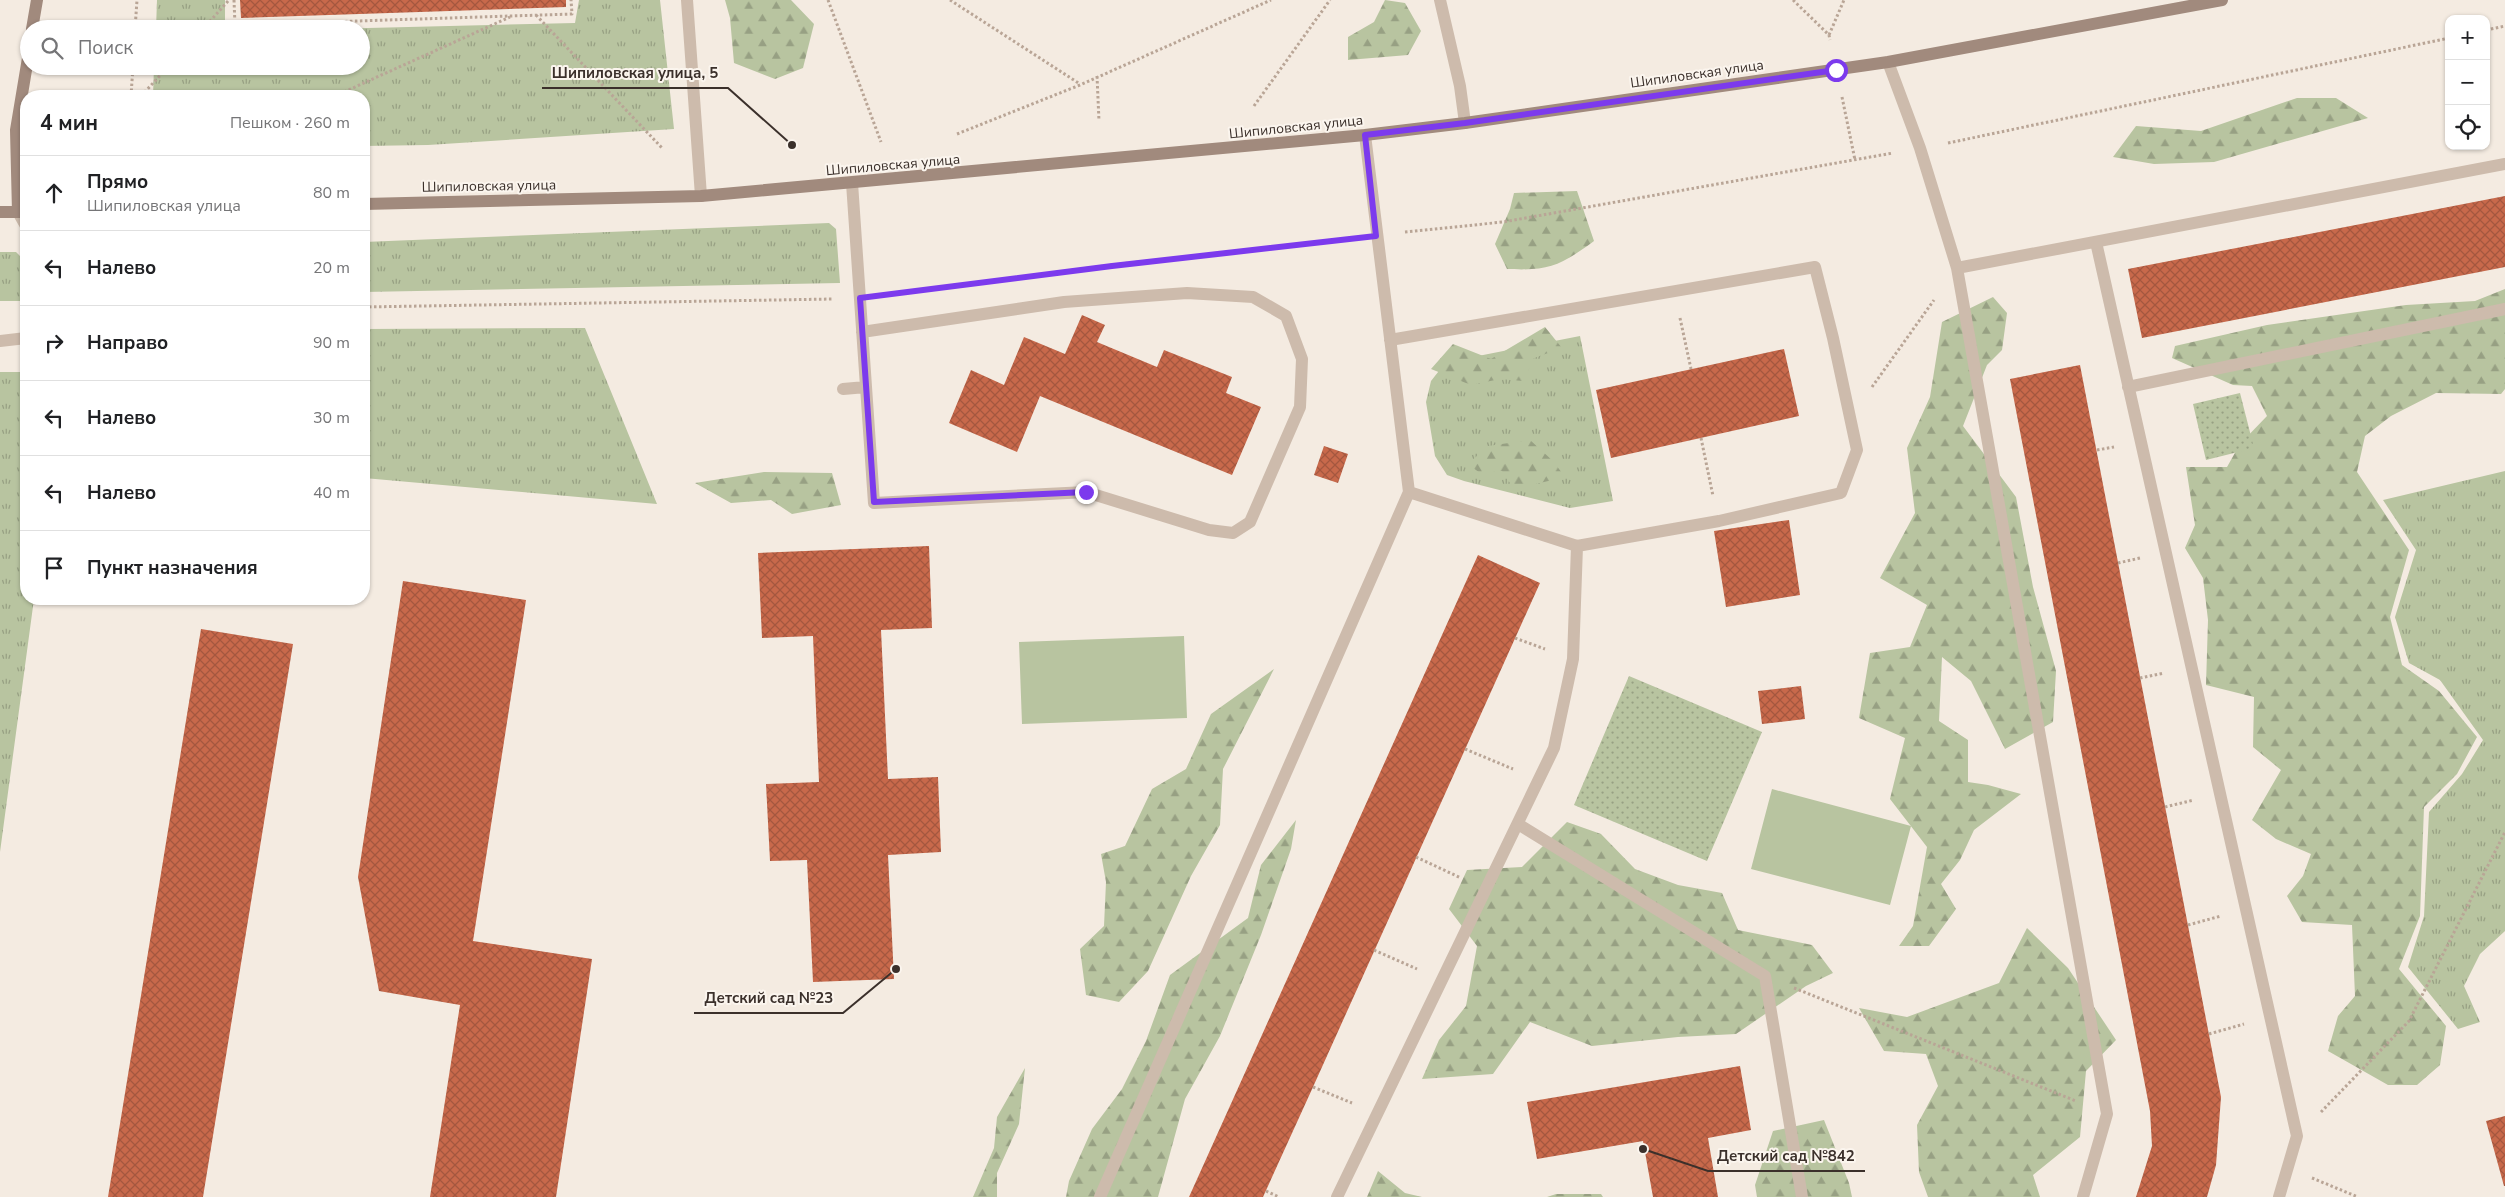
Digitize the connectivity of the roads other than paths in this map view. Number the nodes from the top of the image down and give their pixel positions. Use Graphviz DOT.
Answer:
graph roads {
  1 [pos="37,0"];
  2 [pos="687,0"];
  3 [pos="1440,0"];
  4 [pos="2222,0"];
  5 [pos="34,20"];
  6 [pos="1888,62"];
  7 [pos="25,75"];
  8 [pos="23,90"];
  9 [pos="20,106"];
  10 [pos="1465,123"];
  11 [pos="1365,135"];
  12 [pos="2505,164"];
  13 [pos="852,183"];
  14 [pos="20,185"];
  15 [pos="700,196"];
  16 [pos="370,204"];
  17 [pos="0,212"];
  18 [pos="20,212"];
  19 [pos="2096,242"];
  20 [pos="1957,268"];
  21 [pos="2505,309"];
  22 [pos="862,332"];
  23 [pos="20,339"];
  24 [pos="1390,340"];
  25 [pos="0,342"];
  26 [pos="866,387"];
  27 [pos="2128,387"];
  28 [pos="843,389"];
  29 [pos="1409,492"];
  30 [pos="1577,546"];
  31 [pos="1518,824"];
  32 [pos="1100,1197"];
  33 [pos="1337,1197"];
  34 [pos="1802,1197"];
  35 [pos="2083,1197"];
  36 [pos="2279,1197"];
  1 -- 5 [label="main road"];
  2 -- 15 [label="lane"];
  3 -- 10 [label="lane"];
  4 -- 6 [label="main road, Шипиловская улица"];
  6 -- 10 [label="main road, Шипиловская улица"];
  6 -- 20 [label="lane"];
  7 -- 8 [label="main road"];
  9 -- 14 [label="main road"];
  10 -- 11 [label="main road, Шипиловская улица"];
  11 -- 13 [label="main road, Шипиловская улица"];
  11 -- 24 [label="lane"];
  12 -- 19 [label="lane"];
  13 -- 15 [label="main road, Шипиловская улица"];
  13 -- 22 [label="lane"];
  15 -- 16 [label="main road, Шипиловская улица"];
  17 -- 18 [label="main road"];
  19 -- 20 [label="lane"];
  19 -- 27 [label="lane"];
  20 -- 35 [label="lane"];
  21 -- 27 [label="lane"];
  22 -- 26 [label="lane"];
  22 -- 26 [label="lane"];
  23 -- 25 [label="lane"];
  24 -- 29 [label="lane"];
  24 -- 30 [label="lane"];
  26 -- 28 [label="lane"];
  27 -- 36 [label="lane"];
  29 -- 30 [label="lane"];
  29 -- 32 [label="lane"];
  30 -- 31 [label="lane"];
  31 -- 33 [label="lane"];
  31 -- 34 [label="lane"];
}
